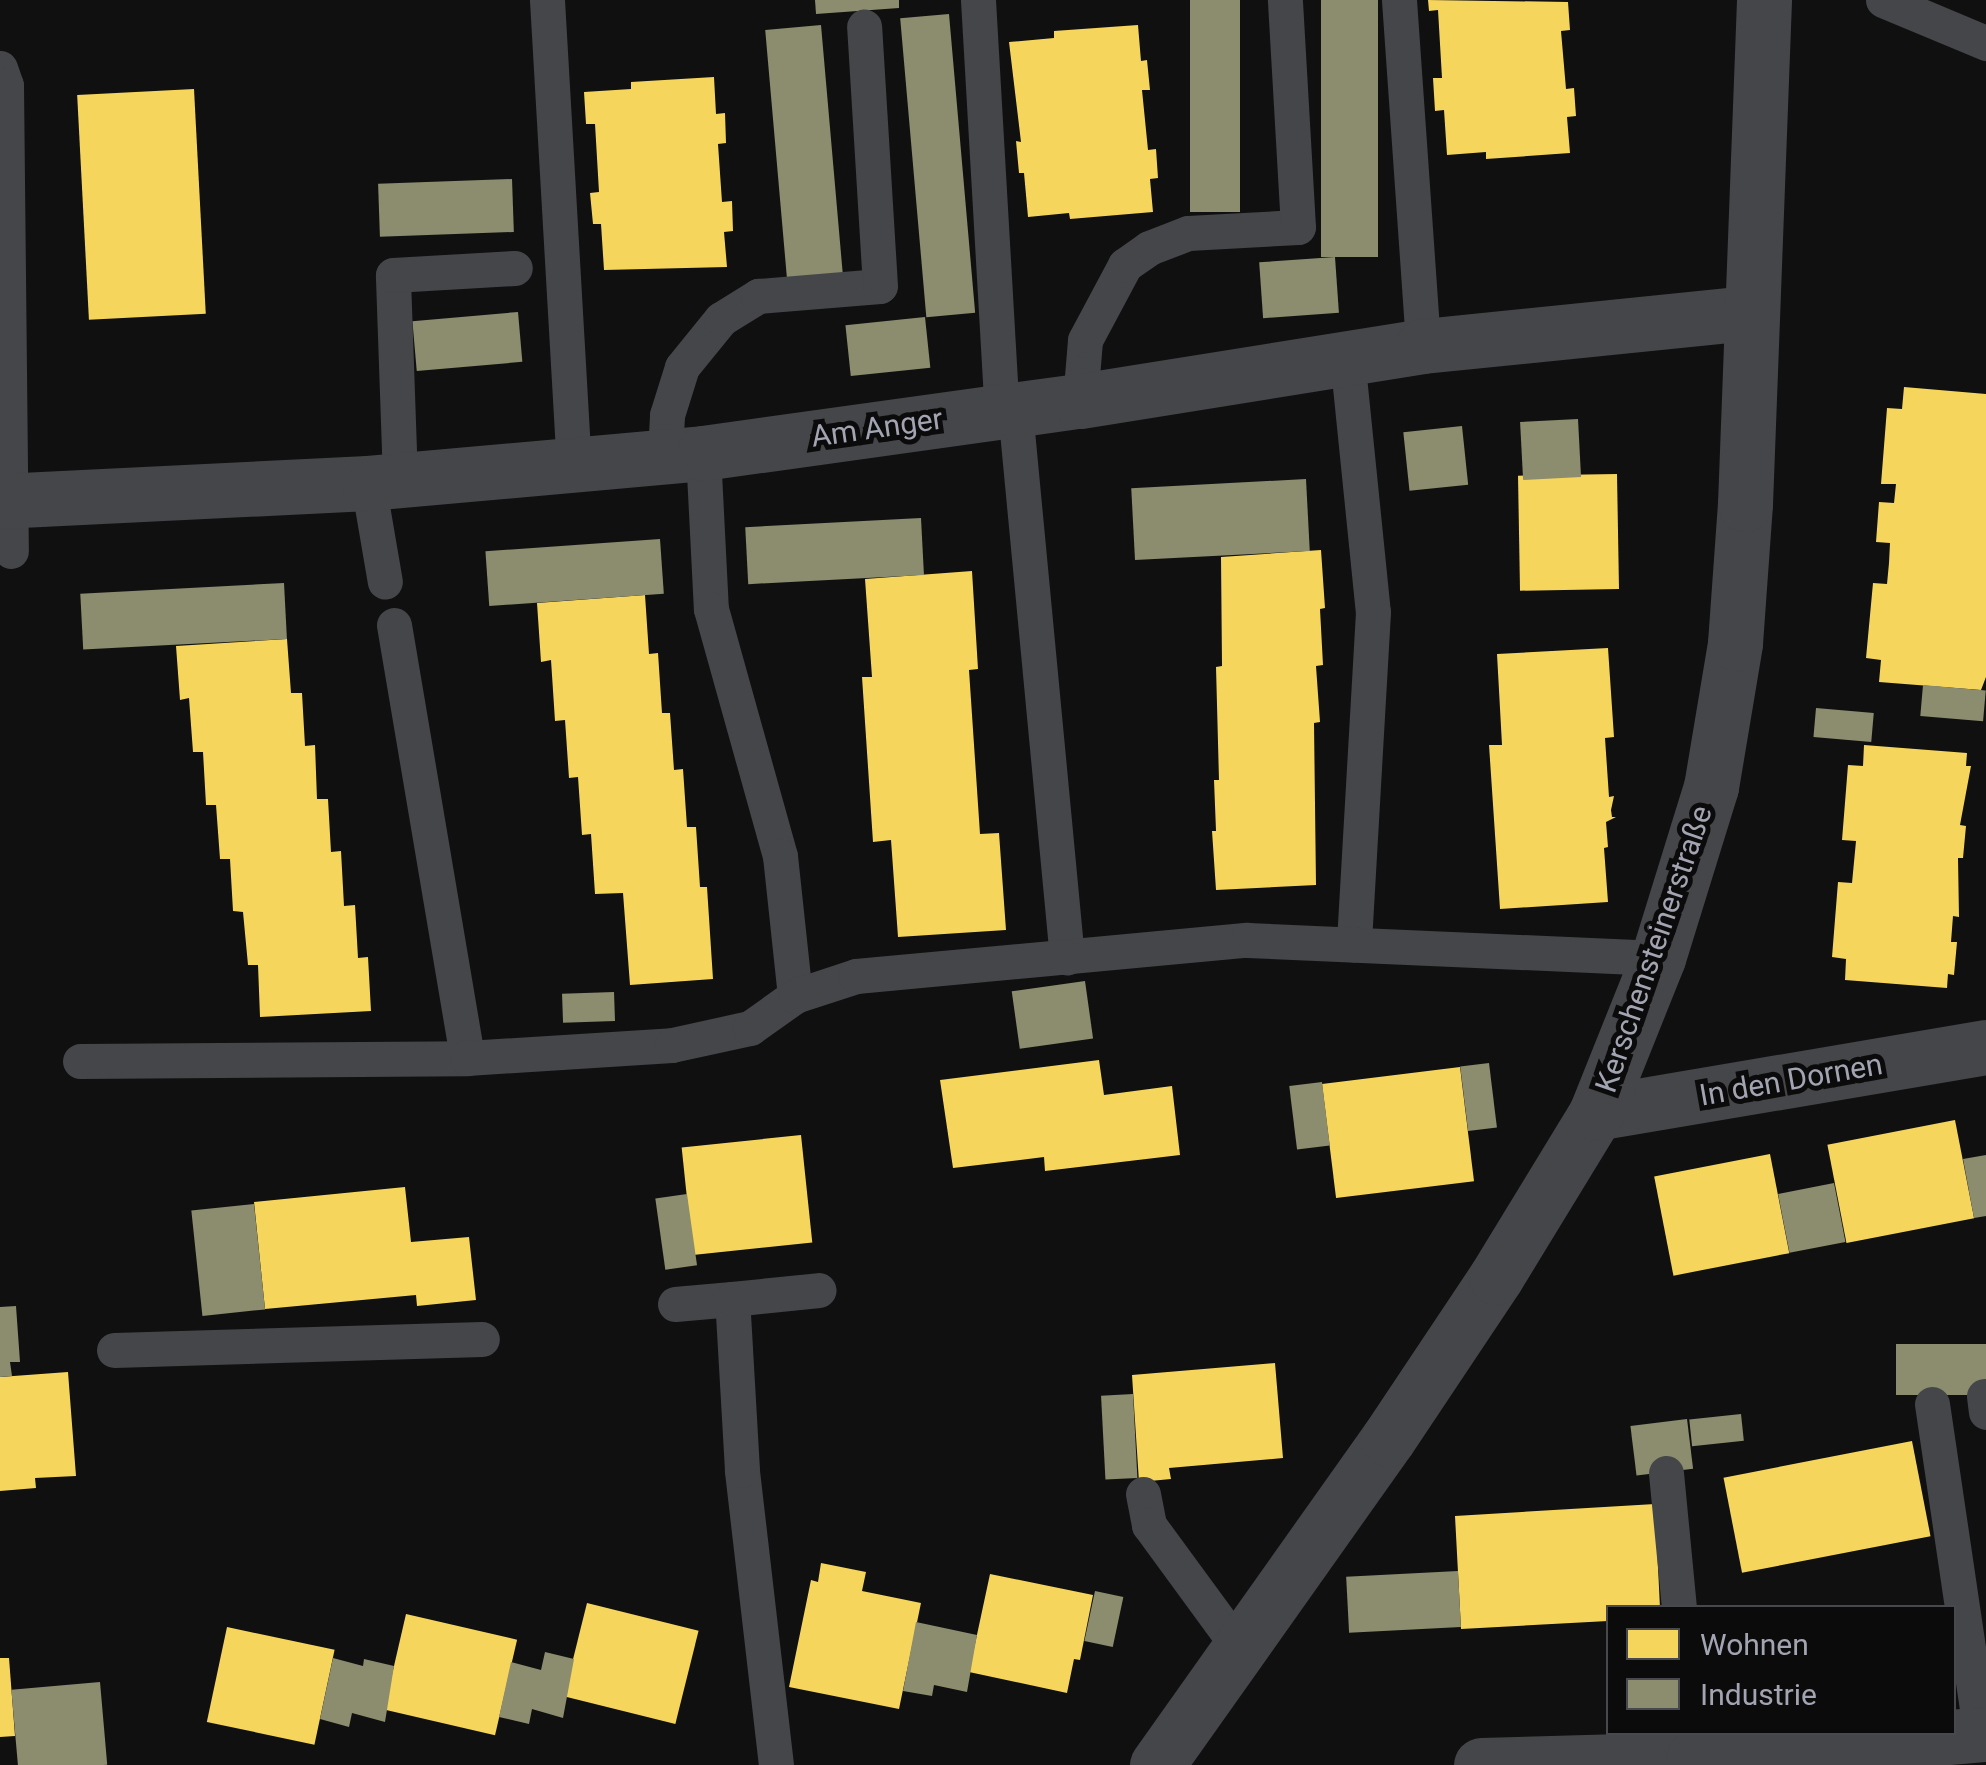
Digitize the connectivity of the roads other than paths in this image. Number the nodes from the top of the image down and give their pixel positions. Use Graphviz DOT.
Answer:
graph roads {
  1 [pos="547,0"];
  2 [pos="978,0"];
  3 [pos="1285,0"];
  4 [pos="1399,0"];
  5 [pos="1755,8"];
  6 [pos="1889,9"];
  7 [pos="864,26"];
  8 [pos="1986,44"];
  9 [pos="0,68"];
  10 [pos="515,268"];
  11 [pos="1750,314"];
  12 [pos="1422,346"];
  13 [pos="1347,357"];
  14 [pos="1080,401"];
  15 [pos="1008,410"];
  16 [pos="684,454"];
  17 [pos="574,465"];
  18 [pos="384,481"];
  19 [pos="8,517"];
  20 [pos="385,582"];
  21 [pos="394,625"];
  22 [pos="1354,944"];
  23 [pos="1066,958"];
  24 [pos="1658,958"];
  25 [pos="796,996"];
  26 [pos="1986,1047"];
  27 [pos="467,1058"];
  28 [pos="80,1061"];
  29 [pos="1596,1113"];
  30 [pos="819,1290"];
  31 [pos="732,1299"];
  32 [pos="675,1304"];
  33 [pos="482,1340"];
  34 [pos="114,1350"];
  35 [pos="1932,1404"];
  36 [pos="1666,1473"];
  37 [pos="1143,1494"];
  38 [pos="1679,1605"];
  39 [pos="1239,1648"];
  40 [pos="1984,1734"];
  41 [pos="1692,1746"];
  42 [pos="776,1765"];
  43 [pos="1157,1765"];
  44 [pos="1481,1765"];
  1 -- 17 [label="lane"];
  2 -- 15 [label="lane"];
  3 -- 14 [label="lane"];
  4 -- 12 [label="lane"];
  5 -- 11 [label="street, Kerschensteinerstraße"];
  6 -- 8 [label="lane"];
  7 -- 16 [label="lane"];
  9 -- 19 [label="lane"];
  10 -- 18 [label="lane"];
  11 -- 12 [label="street, Am Anger"];
  11 -- 24 [label="street, Kerschensteinerstraße"];
  12 -- 13 [label="street, Am Anger"];
  13 -- 14 [label="street, Am Anger"];
  13 -- 22 [label="lane"];
  14 -- 15 [label="street, Am Anger"];
  15 -- 16 [label="street, Am Anger"];
  15 -- 23 [label="lane"];
  16 -- 17 [label="street, Am Anger"];
  16 -- 25 [label="lane"];
  17 -- 18 [label="street, Am Anger"];
  18 -- 19 [label="street, Am Anger"];
  18 -- 20 [label="lane"];
  21 -- 27 [label="lane"];
  22 -- 23 [label="lane"];
  22 -- 24 [label="lane"];
  23 -- 25 [label="lane"];
  24 -- 29 [label="street, Kerschensteinerstraße"];
  25 -- 27 [label="lane"];
  26 -- 29 [label="street, In den Dornen"];
  27 -- 28 [label="lane"];
  29 -- 39 [label="street, Kerschensteinerstraße"];
  30 -- 31 [label="lane"];
  31 -- 32 [label="lane"];
  31 -- 42 [label="lane"];
  33 -- 34 [label="lane"];
  35 -- 40 [label="lane"];
  36 -- 38 [label="lane"];
  37 -- 39 [label="lane"];
  39 -- 43 [label="street, Kerschensteinerstraße"];
  40 -- 41 [label="street"];
  41 -- 44 [label="street"];
}
